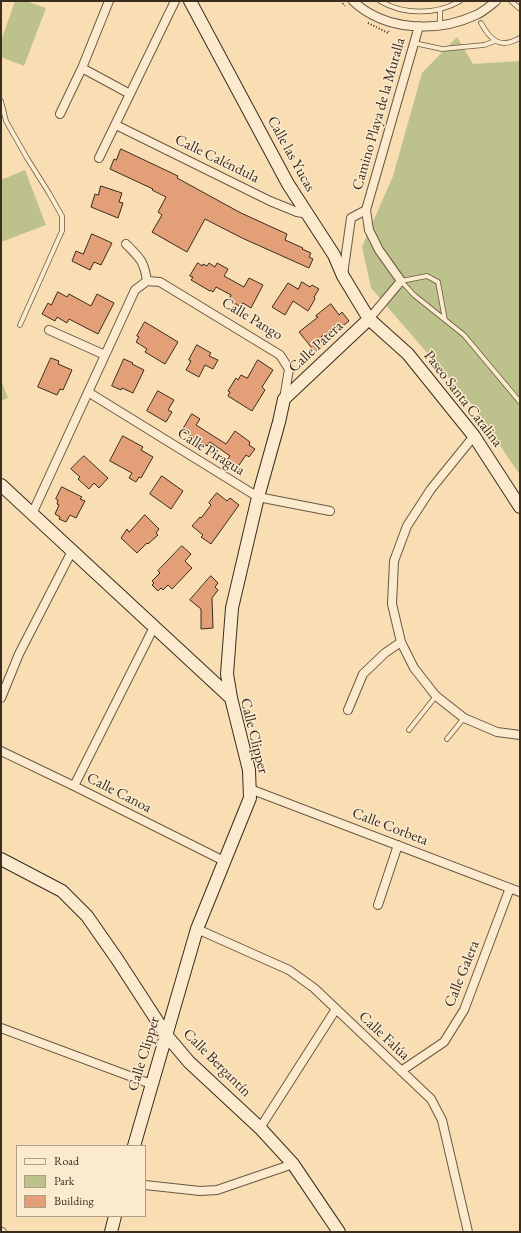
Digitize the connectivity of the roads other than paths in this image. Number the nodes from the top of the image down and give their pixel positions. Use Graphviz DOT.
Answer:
graph roads {
  1 [pos="109,1"];
  2 [pos="175,1"];
  3 [pos="190,1"];
  4 [pos="353,1"];
  5 [pos="380,1"];
  6 [pos="460,1"];
  7 [pos="496,1"];
  8 [pos="511,1"];
  9 [pos="440,9"];
  10 [pos="520,9"];
  11 [pos="481,23"];
  12 [pos="440,25"];
  13 [pos="419,26"];
  14 [pos="520,38"];
  15 [pos="495,41"];
  16 [pos="414,43"];
  17 [pos="82,68"];
  18 [pos="130,94"];
  19 [pos="1,101"];
  20 [pos="60,114"];
  21 [pos="116,125"];
  22 [pos="99,158"];
  23 [pos="366,210"];
  24 [pos="308,214"];
  25 [pos="126,244"];
  26 [pos="343,276"];
  27 [pos="147,281"];
  28 [pos="400,281"];
  29 [pos="369,319"];
  30 [pos="446,320"];
  31 [pos="20,325"];
  32 [pos="49,330"];
  33 [pos="105,355"];
  34 [pos="88,392"];
  35 [pos="284,399"];
  36 [pos="520,402"];
  37 [pos="474,436"];
  38 [pos="1,486"];
  39 [pos="258,497"];
  40 [pos="520,507"];
  41 [pos="330,511"];
  42 [pos="32,514"];
  43 [pos="72,551"];
  44 [pos="154,627"];
  45 [pos="401,642"];
  46 [pos="436,696"];
  47 [pos="1,698"];
  48 [pos="231,698"];
  49 [pos="348,710"];
  50 [pos="464,718"];
  51 [pos="409,730"];
  52 [pos="520,736"];
  53 [pos="447,739"];
  54 [pos="1,751"];
  55 [pos="74,786"];
  56 [pos="250,789"];
  57 [pos="398,845"];
  58 [pos="1,859"];
  59 [pos="224,861"];
  60 [pos="510,888"];
  61 [pos="520,892"];
  62 [pos="378,905"];
  63 [pos="197,929"];
  64 [pos="336,1009"];
  65 [pos="1,1028"];
  66 [pos="166,1036"];
  67 [pos="401,1071"];
  68 [pos="151,1084"];
  69 [pos="260,1128"];
  70 [pos="134,1145"];
  71 [pos="293,1164"];
  72 [pos="146,1185"];
  73 [pos="115,1217"];
  74 [pos="111,1232"];
  75 [pos="339,1232"];
  76 [pos="468,1232"];
  1 -- 17 [label="street"];
  2 -- 18 [label="street"];
  3 -- 24 [label="street, Calle las Yucas"];
  4 -- 13 [label="street"];
  5 -- 9 [label="lane"];
  6 -- 9 [label="lane"];
  7 -- 12 [label="street"];
  8 -- 10 [label="lane"];
  9 -- 12 [label="lane"];
  11 -- 15 [label="lane"];
  12 -- 13 [label="street"];
  13 -- 16 [label="street, Camino Playa de la Muralla"];
  14 -- 15 [label="lane"];
  15 -- 16 [label="lane"];
  16 -- 23 [label="street, Camino Playa de la Muralla"];
  17 -- 18 [label="street"];
  17 -- 20 [label="street"];
  18 -- 21 [label="street"];
  19 -- 31 [label="lane"];
  21 -- 22 [label="street"];
  21 -- 24 [label="street, Calle Caléndula"];
  23 -- 26 [label="street, Camino Playa de la Muralla"];
  23 -- 28 [label="street, Camino Playa de la Muralla"];
  24 -- 26 [label="street, Calle las Yucas"];
  25 -- 27 [label="street"];
  26 -- 29 [label="street, Calle las Yucas"];
  27 -- 33 [label="street"];
  27 -- 35 [label="street, Calle Pango"];
  28 -- 29 [label="street"];
  28 -- 30 [label="lane, Camino Playa de la Muralla"];
  28 -- 30 [label="lane"];
  29 -- 35 [label="street, Calle Patera"];
  29 -- 37 [label="street, Paseo Santa Catalina"];
  30 -- 36 [label="lane, Camino Playa de la Muralla"];
  32 -- 33 [label="street"];
  33 -- 34 [label="street"];
  34 -- 39 [label="street, Calle Piragua"];
  34 -- 42 [label="street"];
  35 -- 39 [label="street, Calle Pango"];
  37 -- 40 [label="street, Paseo Santa Catalina"];
  37 -- 45 [label="street"];
  38 -- 42 [label="street, Calle Clipper"];
  39 -- 41 [label="street, Calle Piragua"];
  39 -- 48 [label="street, Calle Pango"];
  42 -- 43 [label="street, Calle Clipper"];
  43 -- 44 [label="street, Calle Clipper"];
  43 -- 47 [label="street"];
  44 -- 48 [label="street, Calle Clipper"];
  44 -- 55 [label="street"];
  45 -- 46 [label="street"];
  45 -- 49 [label="street"];
  46 -- 50 [label="street"];
  46 -- 51 [label="lane"];
  48 -- 56 [label="street, Calle Clipper"];
  50 -- 52 [label="street"];
  50 -- 53 [label="lane"];
  54 -- 55 [label="street, Calle Canoa"];
  55 -- 59 [label="street, Calle Canoa"];
  56 -- 57 [label="street, Calle Corbeta"];
  56 -- 59 [label="street, Calle Clipper"];
  57 -- 60 [label="street, Calle Corbeta"];
  57 -- 62 [label="street"];
  58 -- 66 [label="street, Calle Bergantín"];
  59 -- 63 [label="street, Calle Clipper"];
  60 -- 61 [label="street, Calle Corbeta"];
  60 -- 67 [label="street, Calle Galera"];
  63 -- 64 [label="street, Calle Falúa"];
  63 -- 66 [label="street, Calle Clipper"];
  64 -- 67 [label="street, Calle Falúa"];
  64 -- 69 [label="street"];
  65 -- 68 [label="street"];
  66 -- 68 [label="street, Calle Clipper"];
  66 -- 69 [label="street, Calle Bergantín"];
  67 -- 76 [label="street, Calle Falúa"];
  68 -- 70 [label="street, Calle Clipper"];
  69 -- 71 [label="street, Calle Bergantín"];
  71 -- 72 [label="street"];
  71 -- 75 [label="street, Calle Bergantín"];
  73 -- 74 [label="street"];
}
